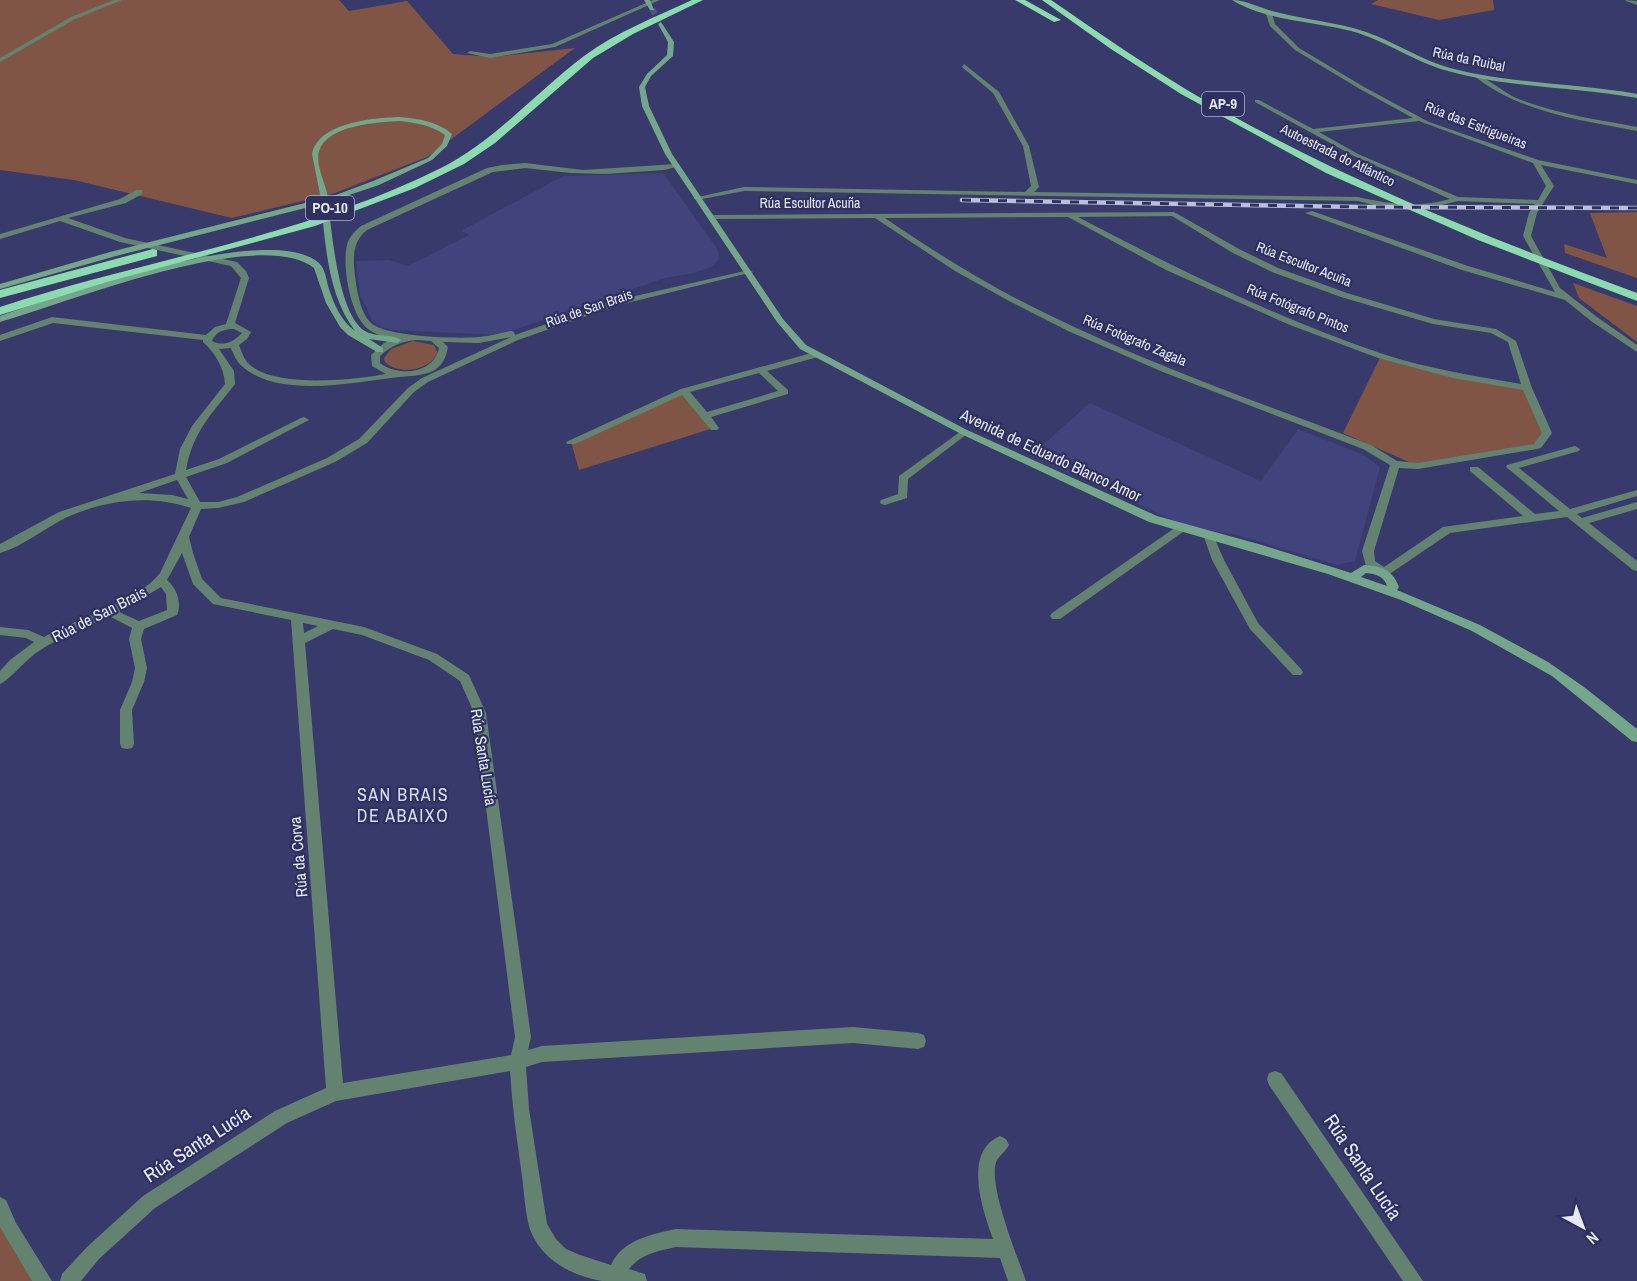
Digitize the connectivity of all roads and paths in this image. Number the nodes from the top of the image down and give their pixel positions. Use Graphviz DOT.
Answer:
graph roads {
  1 [pos="119,0"];
  2 [pos="657,0"];
  3 [pos="686,0"];
  4 [pos="699,0"];
  5 [pos="710,0"];
  6 [pos="1019,0"];
  7 [pos="1046,0"];
  8 [pos="1060,0"];
  9 [pos="1235,0"];
  10 [pos="1628,0"];
  11 [pos="1637,3"];
  12 [pos="649,4"];
  13 [pos="83,8"];
  14 [pos="1269,14"];
  15 [pos="73,18"];
  16 [pos="656,23"];
  17 [pos="470,53"];
  18 [pos="0,60"];
  19 [pos="964,66"];
  20 [pos="1476,75"];
  21 [pos="1162,80"];
  22 [pos="1637,96"];
  23 [pos="1257,101"];
  24 [pos="1420,119"];
  25 [pos="1637,129"];
  26 [pos="1311,131"];
  27 [pos="1536,162"];
  28 [pos="676,166"];
  29 [pos="1637,182"];
  30 [pos="139,192"];
  31 [pos="1027,194"];
  32 [pos="697,198"];
  33 [pos="1457,199"];
  34 [pos="1539,203"];
  35 [pos="1309,213"];
  36 [pos="877,216"];
  37 [pos="1071,216"];
  38 [pos="711,217"];
  39 [pos="60,218"];
  40 [pos="318,221"];
  41 [pos="0,237"];
  42 [pos="1502,241"];
  43 [pos="747,269"];
  44 [pos="1583,272"];
  45 [pos="1637,286"];
  46 [pos="0,287"];
  47 [pos="0,294"];
  48 [pos="1637,297"];
  49 [pos="1568,298"];
  50 [pos="0,301"];
  51 [pos="0,311"];
  52 [pos="0,319"];
  53 [pos="230,326"];
  54 [pos="416,337"];
  55 [pos="0,338"];
  56 [pos="515,338"];
  57 [pos="433,339"];
  58 [pos="397,340"];
  59 [pos="210,342"];
  60 [pos="234,344"];
  61 [pos="1637,349"];
  62 [pos="380,350"];
  63 [pos="815,355"];
  64 [pos="375,364"];
  65 [pos="434,366"];
  66 [pos="761,370"];
  67 [pos="412,374"];
  68 [pos="396,375"];
  69 [pos="293,381"];
  70 [pos="1527,388"];
  71 [pos="684,391"];
  72 [pos="391,410"];
  73 [pos="705,416"];
  74 [pos="304,420"];
  75 [pos="714,428"];
  76 [pos="964,432"];
  77 [pos="571,442"];
  78 [pos="1575,449"];
  79 [pos="1395,464"];
  80 [pos="1474,469"];
  81 [pos="180,476"];
  82 [pos="1637,493"];
  83 [pos="111,499"];
  84 [pos="885,502"];
  85 [pos="1637,505"];
  86 [pos="197,506"];
  87 [pos="1568,513"];
  88 [pos="1533,518"];
  89 [pos="1580,522"];
  90 [pos="1179,529"];
  91 [pos="184,537"];
  92 [pos="1209,537"];
  93 [pos="0,549"];
  94 [pos="1637,567"];
  95 [pos="1384,572"];
  96 [pos="1352,578"];
  97 [pos="160,580"];
  98 [pos="1389,591"];
  99 [pos="109,611"];
  100 [pos="1056,616"];
  101 [pos="297,618"];
  102 [pos="332,624"];
  103 [pos="140,626"];
  104 [pos="0,631"];
  105 [pos="298,641"];
  106 [pos="44,642"];
  107 [pos="1297,672"];
  108 [pos="0,679"];
  109 [pos="1637,737"];
  110 [pos="127,744"];
  111 [pos="918,1041"];
  112 [pos="517,1062"];
  113 [pos="1275,1079"];
  114 [pos="335,1093"];
  115 [pos="1000,1145"];
  116 [pos="0,1206"];
  117 [pos="1006,1249"];
  118 [pos="616,1275"];
  119 [pos="44,1281"];
  120 [pos="69,1281"];
  121 [pos="638,1281"];
  122 [pos="1017,1281"];
  123 [pos="1414,1281"];
  1 -- 15 [label="street"];
  2 -- 12 [label="street"];
  3 -- 47 [label="highway, PO-10"];
  4 -- 16 [label="highway, PO-10"];
  5 -- 16 [label="highway"];
  6 -- 21 [label="highway"];
  7 -- 21 [label="highway, Autoestrada do Atlántico / AP-9"];
  8 -- 42 [label="highway, Autoestrada do Atlántico / AP-9"];
  9 -- 14 [label="street, Rúa da Ruibal"];
  10 -- 11 [label="street"];
  12 -- 17 [label="street"];
  13 -- 15 [label="street"];
  14 -- 20 [label="street, Rúa da Ruibal"];
  14 -- 24 [label="street, Rúa das Estrigueiras"];
  15 -- 18 [label="street"];
  16 -- 28 [label="street, Avenida de Eduardo Blanco Amor"];
  16 -- 40 [label="highway, PO-10"];
  19 -- 31 [label="street"];
  20 -- 22 [label="street, Rúa da Ruibal"];
  20 -- 25 [label="street"];
  21 -- 42 [label="highway, Autoestrada do Atlántico / AP-9"];
  23 -- 26 [label="street"];
  24 -- 26 [label="street"];
  24 -- 27 [label="street, Rúa das Estrigueiras"];
  26 -- 33 [label="street"];
  27 -- 29 [label="street"];
  27 -- 34 [label="street, Rúa das Estrigueiras"];
  28 -- 32 [label="street, Avenida de Eduardo Blanco Amor"];
  28 -- 54 [label="street, Rúa de San Brais"];
  30 -- 39 [label="street"];
  31 -- 32 [label="street"];
  31 -- 33 [label="street"];
  32 -- 38 [label="street, Avenida de Eduardo Blanco Amor"];
  33 -- 34 [label="street"];
  34 -- 49 [label="street, Rúa das Estrigueiras"];
  35 -- 49 [label="street"];
  36 -- 37 [label="street, Rúa Escultor Acuña"];
  36 -- 38 [label="street, Rúa Escultor Acuña"];
  36 -- 79 [label="street, Rúa Fotógrafo Zagala"];
  37 -- 70 [label="street, Rúa Fotógrafo Pintos"];
  37 -- 70 [label="street, Rúa Escultor Acuña"];
  38 -- 43 [label="street, Avenida de Eduardo Blanco Amor"];
  39 -- 41 [label="street"];
  39 -- 53 [label="street"];
  40 -- 50 [label="highway, PO-10"];
  40 -- 51 [label="highway"];
  42 -- 44 [label="highway, Autoestrada do Atlántico / AP-9"];
  43 -- 56 [label="street, Rúa de San Brais"];
  43 -- 57 [label="street, Rúa de San Brais"];
  43 -- 63 [label="street, Avenida de Eduardo Blanco Amor"];
  44 -- 45 [label="highway, Autoestrada do Atlántico / AP-9"];
  44 -- 48 [label="highway, Autoestrada do Atlántico / AP-9"];
  46 -- 58 [label="street"];
  49 -- 61 [label="street, Rúa das Estrigueiras"];
  52 -- 62 [label="street"];
  53 -- 59 [label="street"];
  53 -- 60 [label="street"];
  54 -- 57 [label="street, Rúa de San Brais"];
  54 -- 58 [label="street"];
  55 -- 59 [label="street"];
  56 -- 65 [label="street, Rúa de San Brais"];
  56 -- 72 [label="street, Rúa de San Brais"];
  57 -- 65 [label="street"];
  58 -- 62 [label="street"];
  59 -- 60 [label="street"];
  59 -- 81 [label="street"];
  60 -- 69 [label="street"];
  62 -- 64 [label="street"];
  63 -- 66 [label="street"];
  63 -- 76 [label="street, Avenida de Eduardo Blanco Amor"];
  64 -- 68 [label="street"];
  64 -- 69 [label="street"];
  65 -- 67 [label="street, Rúa de San Brais"];
  66 -- 71 [label="street"];
  66 -- 73 [label="street"];
  67 -- 68 [label="street, Rúa de San Brais"];
  67 -- 72 [label="street, Rúa de San Brais"];
  68 -- 69 [label="street, Rúa de San Brais"];
  70 -- 79 [label="street, Rúa Escultor Acuña"];
  71 -- 73 [label="street"];
  71 -- 77 [label="street"];
  72 -- 86 [label="street, Rúa de San Brais"];
  73 -- 75 [label="street"];
  74 -- 81 [label="street, Rúa de San Brais"];
  76 -- 84 [label="street"];
  76 -- 90 [label="street, Avenida de Eduardo Blanco Amor"];
  78 -- 87 [label="street"];
  79 -- 95 [label="street"];
  80 -- 88 [label="street"];
  81 -- 83 [label="street, Rúa de San Brais"];
  81 -- 86 [label="street"];
  82 -- 87 [label="street"];
  83 -- 86 [label="street, Rúa de San Brais"];
  83 -- 93 [label="street, Rúa de San Brais"];
  85 -- 89 [label="street"];
  86 -- 91 [label="street"];
  87 -- 88 [label="street"];
  87 -- 89 [label="street"];
  88 -- 95 [label="street"];
  89 -- 94 [label="street"];
  90 -- 92 [label="street, Avenida de Eduardo Blanco Amor"];
  90 -- 100 [label="street"];
  91 -- 97 [label="street, Rúa de San Brais"];
  91 -- 101 [label="street, Rúa Santa Lucía"];
  92 -- 96 [label="street, Avenida de Eduardo Blanco Amor"];
  92 -- 107 [label="street"];
  95 -- 96 [label="street"];
  95 -- 98 [label="street"];
  96 -- 98 [label="street, Avenida de Eduardo Blanco Amor"];
  97 -- 99 [label="street, Rúa de San Brais"];
  97 -- 103 [label="street"];
  98 -- 109 [label="street, Avenida de Eduardo Blanco Amor"];
  99 -- 103 [label="street"];
  99 -- 106 [label="street, Rúa de San Brais"];
  101 -- 102 [label="street, Rúa Santa Lucía"];
  101 -- 105 [label="street, Rúa da Corva"];
  102 -- 105 [label="street"];
  102 -- 112 [label="street, Rúa Santa Lucía"];
  103 -- 110 [label="street"];
  104 -- 106 [label="street"];
  105 -- 114 [label="street, Rúa da Corva"];
  106 -- 108 [label="street, Rúa de San Brais"];
  111 -- 112 [label="street, Rúa Santa Lucía"];
  112 -- 114 [label="street, Rúa Santa Lucía"];
  112 -- 118 [label="street"];
  113 -- 123 [label="street, Rúa Santa Lucía"];
  114 -- 120 [label="street, Rúa Santa Lucía"];
  115 -- 117 [label="street"];
  116 -- 119 [label="street"];
  117 -- 118 [label="street"];
  117 -- 122 [label="street"];
  118 -- 121 [label="street"];
}
